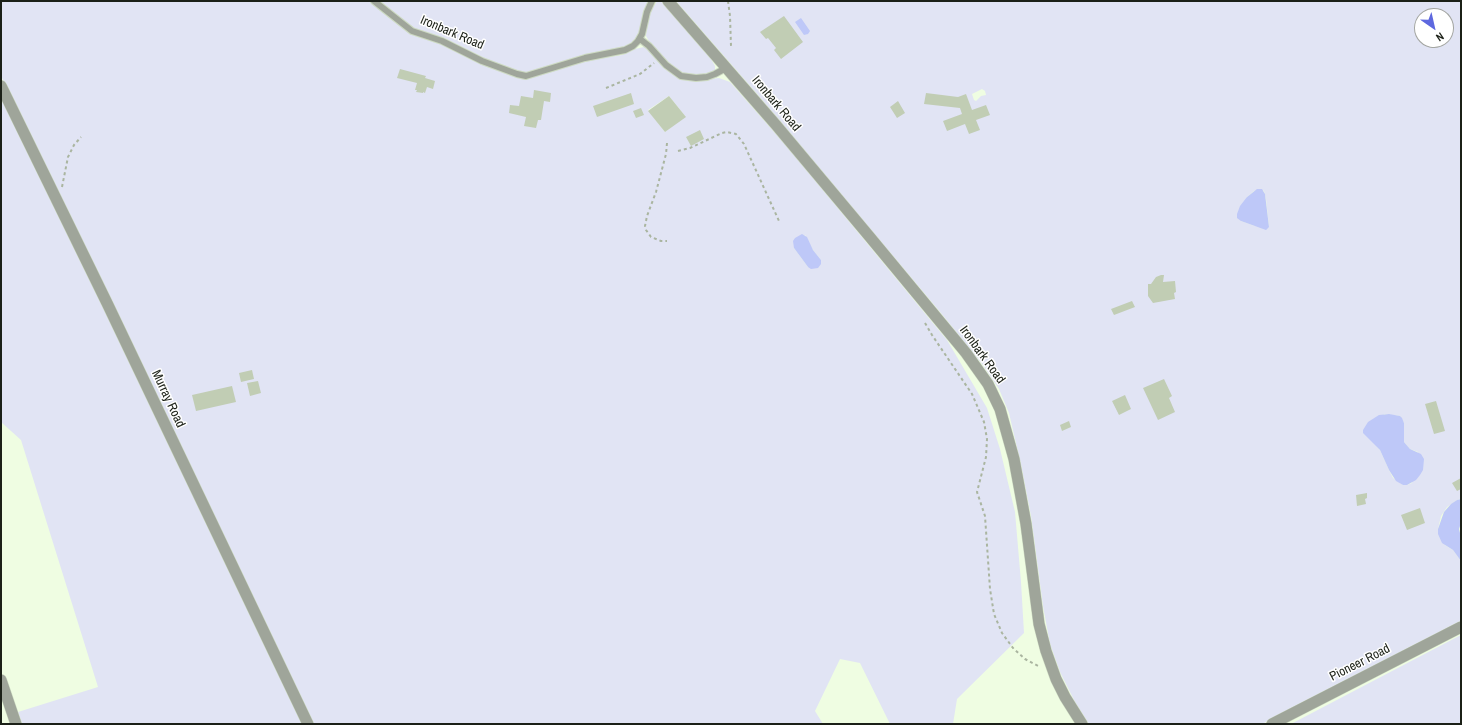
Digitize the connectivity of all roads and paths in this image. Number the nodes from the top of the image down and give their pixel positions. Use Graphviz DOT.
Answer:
graph roads {
  1 [pos="374,1"];
  2 [pos="652,1"];
  3 [pos="668,1"];
  4 [pos="728,1"];
  5 [pos="640,39"];
  6 [pos="731,46"];
  7 [pos="660,57"];
  8 [pos="726,68"];
  9 [pos="1,86"];
  10 [pos="606,88"];
  11 [pos="81,137"];
  12 [pos="667,143"];
  13 [pos="678,151"];
  14 [pos="56,198"];
  15 [pos="779,221"];
  16 [pos="667,241"];
  17 [pos="924,319"];
  18 [pos="1461,627"];
  19 [pos="1052,670"];
  20 [pos="1,680"];
  21 [pos="16,724"];
  22 [pos="308,724"];
  23 [pos="1082,724"];
  24 [pos="1272,724"];
  1 -- 5 [label="lane, Ironbark Road"];
  2 -- 5 [label="lane"];
  3 -- 8 [label="street, Ironbark Road"];
  4 -- 6 [label="path"];
  5 -- 7 [label="lane"];
  7 -- 8 [label="lane"];
  7 -- 10 [label="path"];
  8 -- 19 [label="street, Ironbark Road"];
  9 -- 14 [label="street, Murray Road"];
  11 -- 14 [label="path"];
  12 -- 16 [label="path"];
  13 -- 15 [label="path"];
  14 -- 22 [label="street, Murray Road"];
  17 -- 19 [label="path"];
  18 -- 24 [label="street, Pioneer Road"];
  19 -- 23 [label="street, Ironbark Road"];
  20 -- 21 [label="street"];
}
